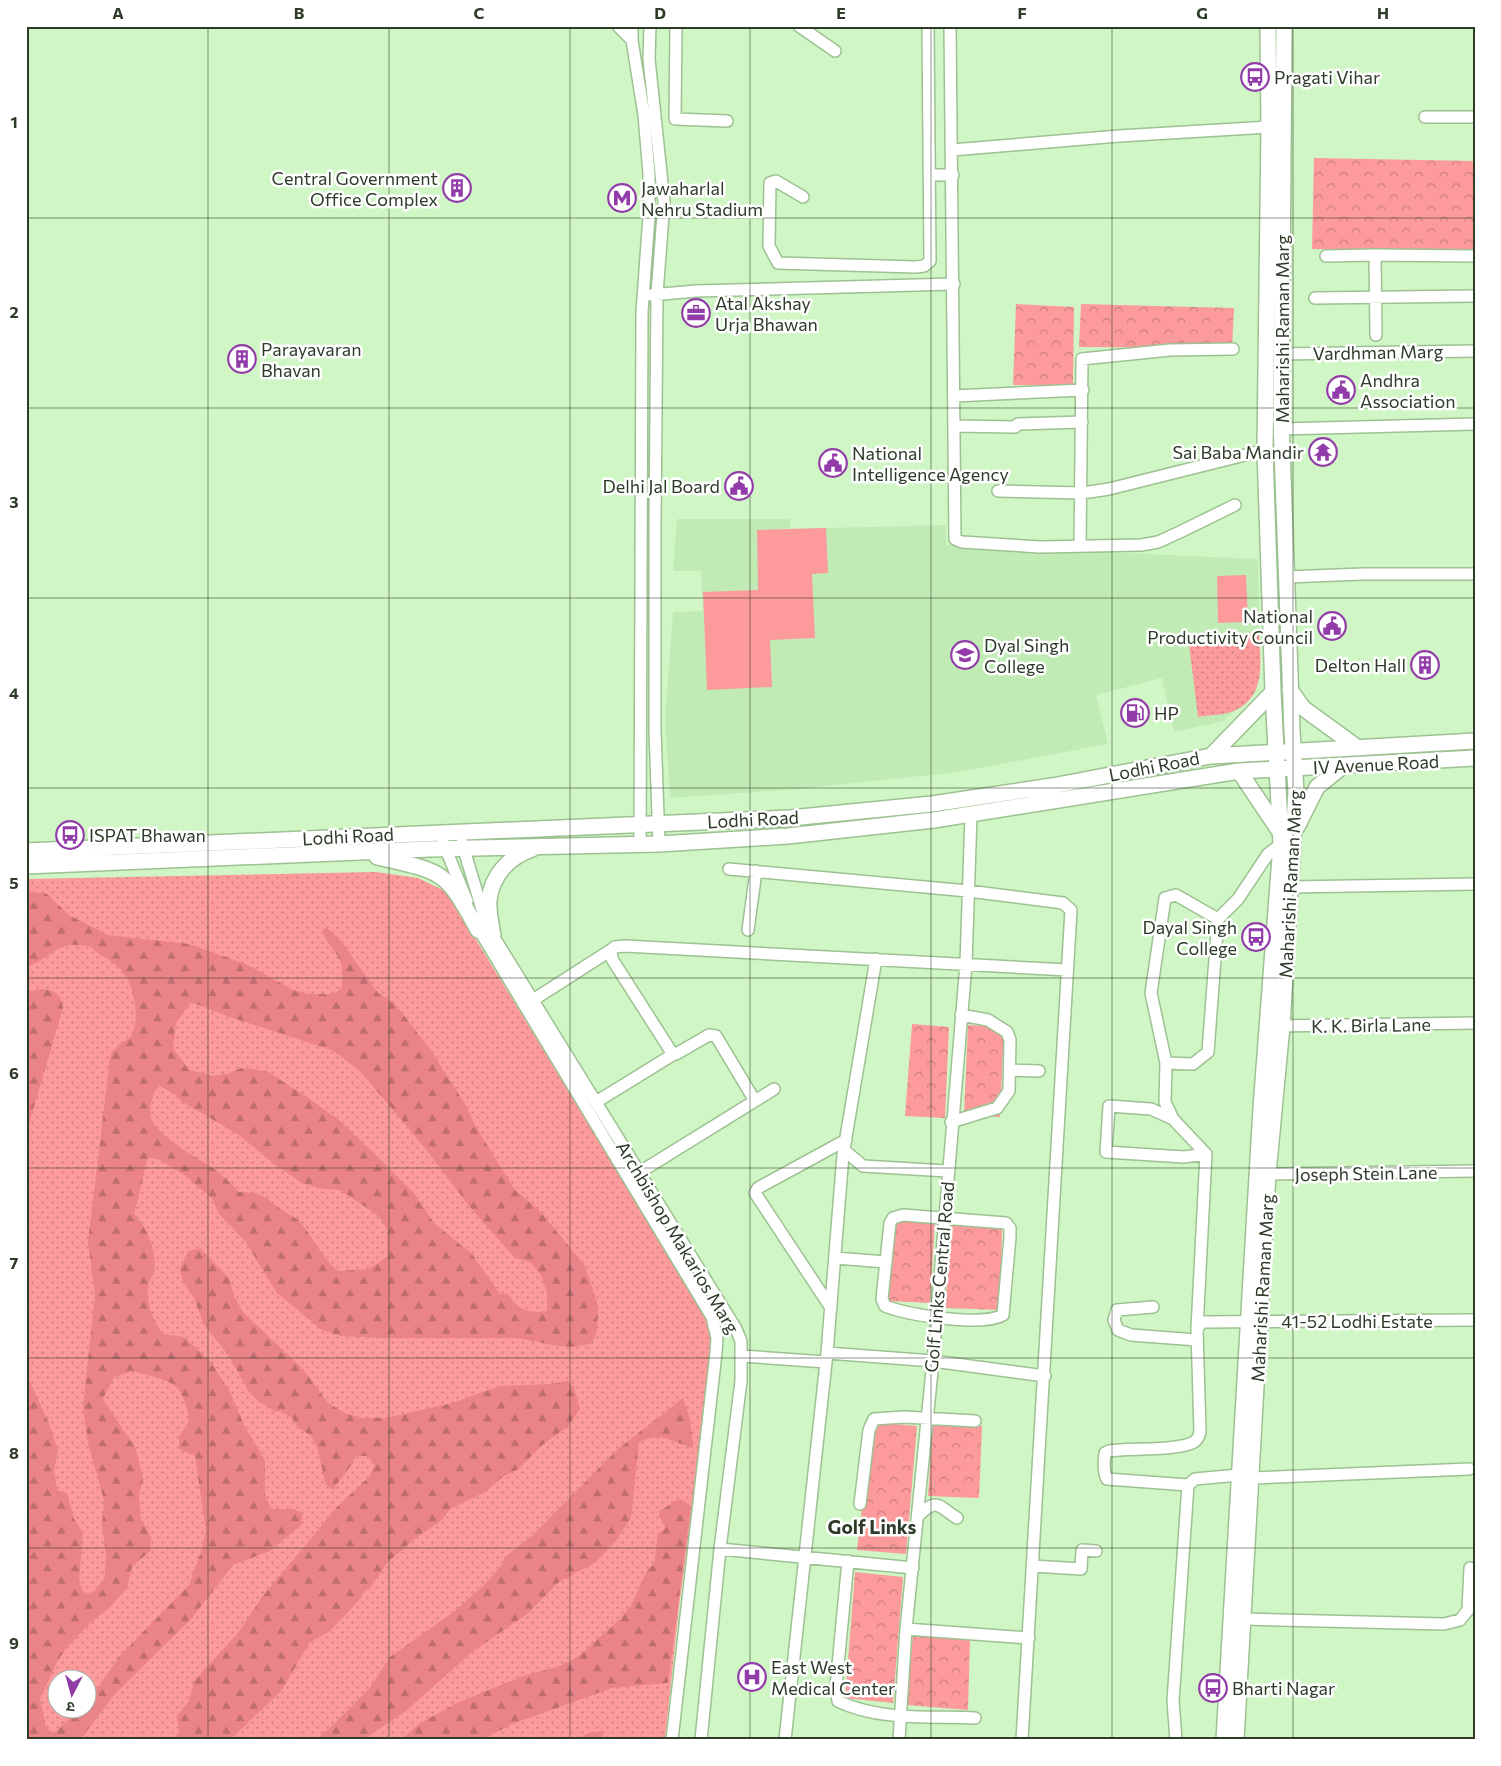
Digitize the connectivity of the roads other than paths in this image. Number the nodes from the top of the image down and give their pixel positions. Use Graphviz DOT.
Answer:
graph roads {
  1 [pos="618,26"];
  2 [pos="632,26"];
  3 [pos="650,26"];
  4 [pos="676,26"];
  5 [pos="799,26"];
  6 [pos="928,26"];
  7 [pos="950,26"];
  8 [pos="1268,26"];
  9 [pos="1284,26"];
  10 [pos="632,40"];
  11 [pos="835,51"];
  12 [pos="1424,117"];
  13 [pos="1475,117"];
  14 [pos="726,121"];
  15 [pos="1269,127"];
  16 [pos="952,150"];
  17 [pos="930,175"];
  18 [pos="953,175"];
  19 [pos="803,196"];
  20 [pos="1375,255"];
  21 [pos="1326,256"];
  22 [pos="1475,256"];
  23 [pos="954,284"];
  24 [pos="658,294"];
  25 [pos="643,296"];
  26 [pos="1475,296"];
  27 [pos="1374,297"];
  28 [pos="1315,298"];
  29 [pos="1376,335"];
  30 [pos="1233,349"];
  31 [pos="1475,351"];
  32 [pos="1281,354"];
  33 [pos="1083,390"];
  34 [pos="954,396"];
  35 [pos="1082,422"];
  36 [pos="1475,424"];
  37 [pos="954,426"];
  38 [pos="1281,429"];
  39 [pos="1265,450"];
  40 [pos="998,491"];
  41 [pos="1082,493"];
  42 [pos="1235,505"];
  43 [pos="1080,546"];
  44 [pos="1475,574"];
  45 [pos="1286,577"];
  46 [pos="1290,690"];
  47 [pos="1273,692"];
  48 [pos="1475,741"];
  49 [pos="1358,748"];
  50 [pos="1276,752"];
  51 [pos="1294,752"];
  52 [pos="1211,756"];
  53 [pos="1475,758"];
  54 [pos="1343,766"];
  55 [pos="1296,768"];
  56 [pos="1277,769"];
  57 [pos="1239,771"];
  58 [pos="971,815"];
  59 [pos="659,824"];
  60 [pos="640,825"];
  61 [pos="459,831"];
  62 [pos="440,832"];
  63 [pos="1285,836"];
  64 [pos="640,844"];
  65 [pos="659,844"];
  66 [pos="540,846"];
  67 [pos="464,848"];
  68 [pos="446,849"];
  69 [pos="26,851"];
  70 [pos="357,852"];
  71 [pos="26,866"];
  72 [pos="729,869"];
  73 [pos="756,871"];
  74 [pos="1475,884"];
  75 [pos="1290,887"];
  76 [pos="968,891"];
  77 [pos="1218,919"];
  78 [pos="478,930"];
  79 [pos="748,930"];
  80 [pos="493,935"];
  81 [pos="611,950"];
  82 [pos="876,959"];
  83 [pos="966,964"];
  84 [pos="1067,970"];
  85 [pos="533,1000"];
  86 [pos="962,1015"];
  87 [pos="1475,1023"];
  88 [pos="1275,1026"];
  89 [pos="674,1054"];
  90 [pos="1166,1062"];
  91 [pos="1010,1070"];
  92 [pos="1039,1071"];
  93 [pos="774,1089"];
  94 [pos="755,1101"];
  95 [pos="596,1102"];
  96 [pos="1173,1119"];
  97 [pos="951,1122"];
  98 [pos="845,1145"];
  99 [pos="1206,1154"];
  100 [pos="947,1171"];
  101 [pos="1475,1171"];
  102 [pos="1262,1174"];
  103 [pos="634,1176"];
  104 [pos="944,1219"];
  105 [pos="835,1258"];
  106 [pos="886,1262"];
  107 [pos="1153,1307"];
  108 [pos="831,1308"];
  109 [pos="936,1317"];
  110 [pos="1475,1320"];
  111 [pos="1254,1321"];
  112 [pos="1197,1334"];
  113 [pos="742,1356"];
  114 [pos="826,1357"];
  115 [pos="933,1360"];
  116 [pos="1045,1376"];
  117 [pos="927,1418"];
  118 [pos="975,1421"];
  119 [pos="1469,1469"];
  120 [pos="1245,1477"];
  121 [pos="1188,1485"];
  122 [pos="860,1504"];
  123 [pos="918,1516"];
  124 [pos="957,1518"];
  125 [pos="720,1549"];
  126 [pos="1096,1551"];
  127 [pos="805,1557"];
  128 [pos="848,1561"];
  129 [pos="1033,1566"];
  130 [pos="913,1568"];
  131 [pos="1470,1568"];
  132 [pos="1244,1619"];
  133 [pos="906,1629"];
  134 [pos="1029,1638"];
  135 [pos="901,1715"];
  136 [pos="975,1718"];
  137 [pos="672,1740"];
  138 [pos="700,1740"];
  139 [pos="784,1740"];
  140 [pos="899,1740"];
  141 [pos="1022,1740"];
  142 [pos="1176,1740"];
  143 [pos="1224,1740"];
  144 [pos="1236,1740"];
  1 -- 10 [label="street"];
  2 -- 10 [label="street"];
  3 -- 24 [label="street"];
  4 -- 14 [label="street"];
  5 -- 11 [label="street"];
  6 -- 17 [label="street"];
  7 -- 16 [label="street"];
  8 -- 15 [label="main road, Maharishi Raman Marg"];
  9 -- 32 [label="main road, Maharishi Raman Marg"];
  10 -- 25 [label="street"];
  12 -- 13 [label="street"];
  15 -- 16 [label="street"];
  15 -- 39 [label="main road, Maharishi Raman Marg"];
  16 -- 18 [label="street"];
  17 -- 18 [label="street"];
  17 -- 19 [label="street"];
  18 -- 23 [label="street"];
  20 -- 21 [label="street"];
  20 -- 22 [label="street"];
  20 -- 27 [label="street"];
  23 -- 24 [label="street"];
  23 -- 34 [label="street"];
  24 -- 25 [label="street"];
  24 -- 59 [label="street"];
  25 -- 60 [label="street"];
  26 -- 27 [label="street"];
  27 -- 28 [label="street"];
  27 -- 29 [label="street"];
  30 -- 33 [label="street"];
  31 -- 32 [label="street, Vardhman Marg"];
  32 -- 38 [label="main road, Maharishi Raman Marg"];
  33 -- 34 [label="street"];
  33 -- 35 [label="street"];
  34 -- 37 [label="street"];
  35 -- 37 [label="street"];
  35 -- 41 [label="street"];
  36 -- 38 [label="street"];
  37 -- 43 [label="street"];
  38 -- 45 [label="main road, Maharishi Raman Marg"];
  39 -- 41 [label="street"];
  39 -- 47 [label="main road, Maharishi Raman Marg"];
  40 -- 41 [label="street"];
  41 -- 43 [label="street"];
  42 -- 43 [label="street"];
  44 -- 45 [label="street"];
  45 -- 46 [label="main road, Maharishi Raman Marg"];
  46 -- 49 [label="main road"];
  46 -- 51 [label="main road, Maharishi Raman Marg"];
  47 -- 50 [label="main road, Maharishi Raman Marg"];
  47 -- 52 [label="main road"];
  48 -- 49 [label="main road, Lodhi Road"];
  49 -- 51 [label="main road, Lodhi Road"];
  50 -- 51 [label="main road, Lodhi Road"];
  50 -- 52 [label="main road, Lodhi Road"];
  50 -- 56 [label="main road, Maharishi Raman Marg"];
  51 -- 55 [label="main road, Maharishi Raman Marg"];
  52 -- 59 [label="main road, Lodhi Road"];
  53 -- 54 [label="main road, IV Avenue Road"];
  54 -- 55 [label="main road, IV Avenue Road"];
  54 -- 63 [label="main road"];
  55 -- 56 [label="main road, IV Avenue Road"];
  55 -- 63 [label="main road, Maharishi Raman Marg"];
  56 -- 57 [label="main road, Lodhi Road"];
  56 -- 63 [label="main road, Maharishi Raman Marg"];
  57 -- 58 [label="main road, Lodhi Road"];
  57 -- 63 [label="main road"];
  58 -- 65 [label="main road, Lodhi Road"];
  58 -- 76 [label="street, Golf Links Central Road"];
  59 -- 60 [label="main road, Lodhi Road"];
  59 -- 65 [label="street"];
  60 -- 61 [label="main road, Lodhi Road"];
  60 -- 64 [label="street"];
  61 -- 62 [label="main road, Lodhi Road"];
  61 -- 67 [label="street, Archbishop Makarios Marg"];
  62 -- 68 [label="street, Archbishop Makarios Marg"];
  62 -- 69 [label="main road, Lodhi Road"];
  63 -- 75 [label="main road, Maharishi Raman Marg"];
  63 -- 77 [label="street"];
  63 -- 88 [label="main road, Maharishi Raman Marg"];
  64 -- 65 [label="main road, Lodhi Road"];
  64 -- 66 [label="main road, Lodhi Road"];
  66 -- 67 [label="main road, Lodhi Road"];
  66 -- 80 [label="main road"];
  67 -- 68 [label="main road, Lodhi Road"];
  67 -- 80 [label="street, Archbishop Makarios Marg"];
  68 -- 70 [label="main road, Lodhi Road"];
  68 -- 78 [label="street, Archbishop Makarios Marg"];
  70 -- 71 [label="main road, Lodhi Road"];
  70 -- 78 [label="main road"];
  72 -- 73 [label="street"];
  73 -- 76 [label="street"];
  73 -- 79 [label="street"];
  74 -- 75 [label="street"];
  75 -- 88 [label="main road, Maharishi Raman Marg"];
  76 -- 83 [label="street, Golf Links Central Road"];
  76 -- 84 [label="street"];
  77 -- 90 [label="street"];
  77 -- 90 [label="street"];
  78 -- 103 [label="street, Archbishop Makarios Marg"];
  80 -- 85 [label="street, Archbishop Makarios Marg"];
  81 -- 82 [label="street"];
  81 -- 85 [label="street"];
  81 -- 89 [label="street"];
  82 -- 83 [label="street"];
  82 -- 98 [label="street"];
  83 -- 84 [label="street"];
  83 -- 86 [label="street, Golf Links Central Road"];
  84 -- 116 [label="street"];
  85 -- 95 [label="street, Archbishop Makarios Marg"];
  86 -- 91 [label="street"];
  86 -- 97 [label="street, Golf Links Central Road"];
  87 -- 88 [label="street, K. K. Birla Lane"];
  88 -- 102 [label="main road, Maharishi Raman Marg"];
  89 -- 94 [label="street"];
  89 -- 95 [label="street"];
  90 -- 96 [label="street"];
  91 -- 92 [label="street"];
  91 -- 97 [label="street"];
  93 -- 94 [label="street"];
  94 -- 103 [label="street"];
  95 -- 103 [label="street, Archbishop Makarios Marg"];
  96 -- 99 [label="street"];
  96 -- 99 [label="street"];
  97 -- 100 [label="street, Golf Links Central Road"];
  98 -- 100 [label="street"];
  98 -- 105 [label="street"];
  98 -- 108 [label="street"];
  99 -- 112 [label="street"];
  100 -- 104 [label="street, Golf Links Central Road"];
  101 -- 102 [label="street, Joseph Stein Lane"];
  102 -- 111 [label="main road, Maharishi Raman Marg"];
  103 -- 113 [label="street, Archbishop Makarios Marg"];
  103 -- 137 [label="street, Archbishop Makarios Marg"];
  104 -- 106 [label="street"];
  104 -- 109 [label="street, Golf Links Central Road"];
  104 -- 109 [label="street"];
  105 -- 106 [label="street"];
  105 -- 108 [label="street"];
  106 -- 109 [label="street"];
  107 -- 112 [label="street"];
  108 -- 114 [label="street"];
  109 -- 115 [label="street, Golf Links Central Road"];
  110 -- 111 [label="street, 41-52 Lodhi Estate"];
  111 -- 112 [label="street, 41-52 Lodhi Estate"];
  111 -- 120 [label="main road, Maharishi Raman Marg"];
  112 -- 121 [label="street"];
  113 -- 114 [label="street"];
  113 -- 125 [label="street, Archbishop Makarios Marg"];
  114 -- 115 [label="street"];
  114 -- 127 [label="street"];
  115 -- 116 [label="street"];
  115 -- 117 [label="street, Golf Links Central Road"];
  116 -- 129 [label="street"];
  117 -- 118 [label="street"];
  117 -- 122 [label="street"];
  117 -- 123 [label="street, Golf Links Central Road"];
  119 -- 120 [label="street"];
  120 -- 121 [label="street"];
  120 -- 132 [label="main road, Maharishi Raman Marg"];
  120 -- 143 [label="main road, Maharishi Raman Marg"];
  121 -- 142 [label="street"];
  123 -- 124 [label="street"];
  123 -- 130 [label="street, Golf Links Central Road"];
  125 -- 127 [label="street"];
  125 -- 138 [label="street, Archbishop Makarios Marg"];
  126 -- 129 [label="street"];
  127 -- 128 [label="street"];
  127 -- 139 [label="street"];
  128 -- 130 [label="street"];
  128 -- 135 [label="street"];
  129 -- 134 [label="street"];
  130 -- 133 [label="street, Golf Links Central Road"];
  131 -- 132 [label="street"];
  132 -- 144 [label="main road, Maharishi Raman Marg"];
  133 -- 134 [label="street"];
  133 -- 135 [label="street, Golf Links Central Road"];
  134 -- 141 [label="street"];
  135 -- 136 [label="street"];
  135 -- 140 [label="street, Golf Links Central Road"];
}
